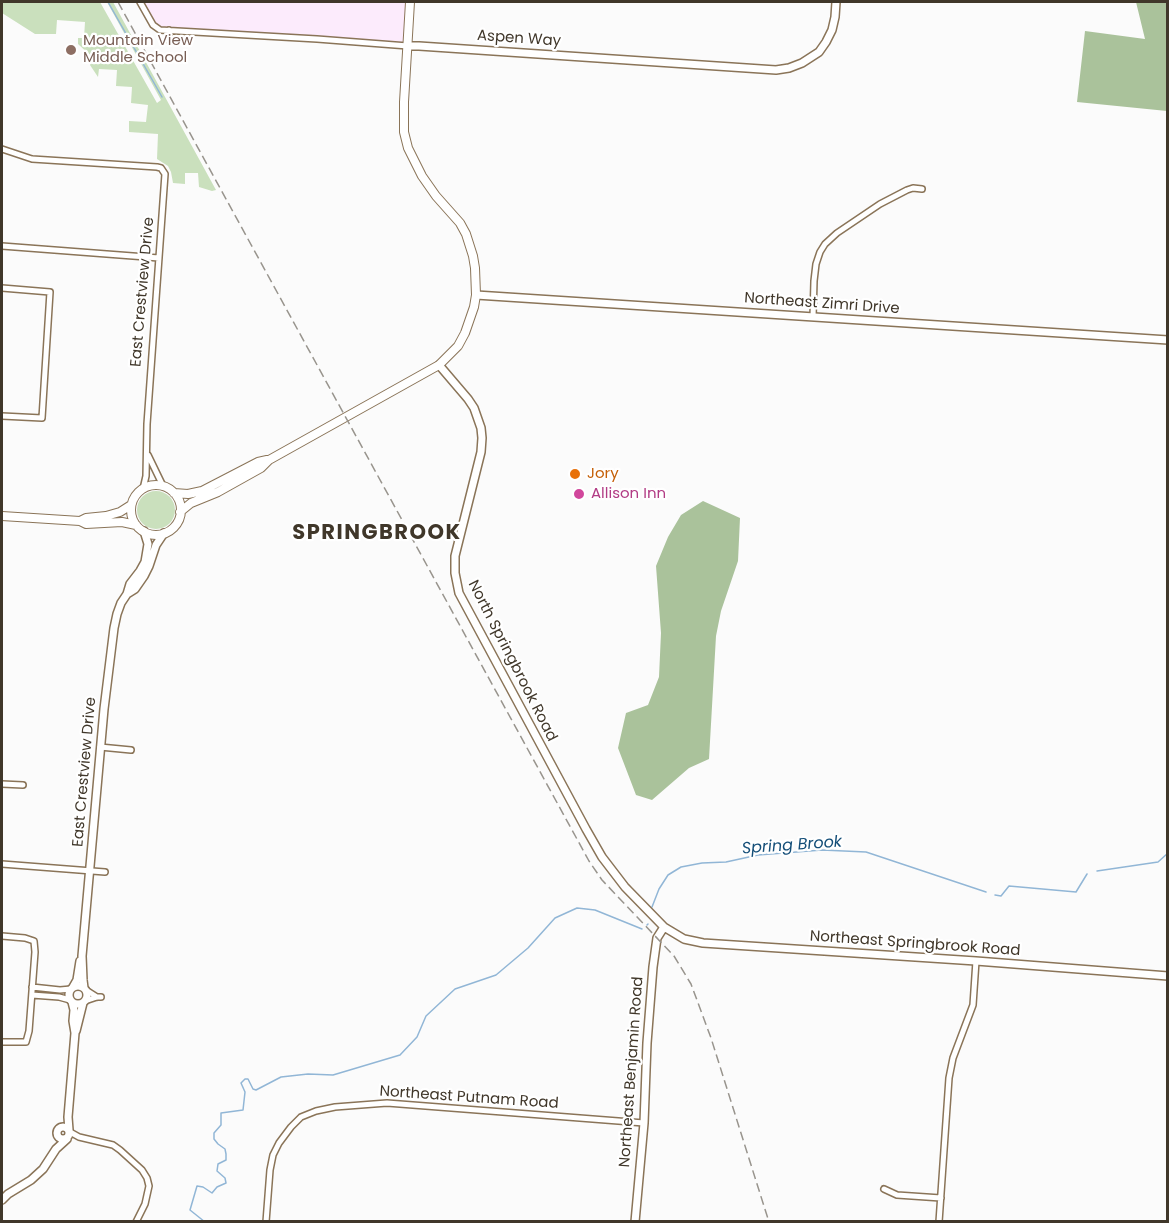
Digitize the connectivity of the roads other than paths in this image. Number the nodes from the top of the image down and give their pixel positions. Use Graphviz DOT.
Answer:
graph roads {
  1 [pos="140,2"];
  2 [pos="410,2"];
  3 [pos="836,2"];
  4 [pos="169,30"];
  5 [pos="169,40"];
  6 [pos="408,46"];
  7 [pos="2,149"];
  8 [pos="922,189"];
  9 [pos="2,246"];
  10 [pos="159,258"];
  11 [pos="2,288"];
  12 [pos="476,295"];
  13 [pos="813,317"];
  14 [pos="1167,340"];
  15 [pos="439,365"];
  16 [pos="2,416"];
  17 [pos="147,454"];
  18 [pos="269,460"];
  19 [pos="163,486"];
  20 [pos="143,489"];
  21 [pos="174,493"];
  22 [pos="131,505"];
  23 [pos="180,512"];
  24 [pos="2,516"];
  25 [pos="80,521"];
  26 [pos="136,525"];
  27 [pos="144,531"];
  28 [pos="164,533"];
  29 [pos="127,594"];
  30 [pos="100,747"];
  31 [pos="131,750"];
  32 [pos="2,784"];
  33 [pos="23,785"];
  34 [pos="2,864"];
  35 [pos="89,870"];
  36 [pos="105,872"];
  37 [pos="664,927"];
  38 [pos="2,936"];
  39 [pos="82,956"];
  40 [pos="976,961"];
  41 [pos="1167,976"];
  42 [pos="32,987"];
  43 [pos="72,988"];
  44 [pos="85,989"];
  45 [pos="32,995"];
  46 [pos="71,1001"];
  47 [pos="84,1002"];
  48 [pos="75,1033"];
  49 [pos="2,1042"];
  50 [pos="644,1123"];
  51 [pos="67,1133"];
  52 [pos="56,1149"];
  53 [pos="885,1189"];
  54 [pos="5,1194"];
  55 [pos="940,1198"];
  56 [pos="2,1200"];
  57 [pos="136,1221"];
  58 [pos="266,1221"];
  59 [pos="635,1221"];
  60 [pos="939,1221"];
  1 -- 4 [label="street"];
  2 -- 6 [label="main road"];
  3 -- 6 [label="street, Aspen Way"];
  4 -- 5 [label="street"];
  4 -- 6 [label="street, Aspen Way"];
  6 -- 12 [label="main road"];
  7 -- 10 [label="street, East Crestview Drive"];
  8 -- 13 [label="street"];
  9 -- 10 [label="street"];
  10 -- 17 [label="street, East Crestview Drive"];
  11 -- 16 [label="street"];
  12 -- 13 [label="street, Northeast Zimri Drive"];
  12 -- 15 [label="main road"];
  13 -- 14 [label="street, Northeast Zimri Drive"];
  15 -- 18 [label="main road"];
  15 -- 37 [label="street, North Springbrook Road"];
  17 -- 19 [label="street, East Crestview Drive"];
  17 -- 20 [label="street, East Crestview Drive"];
  18 -- 21 [label="main road"];
  18 -- 23 [label="main road"];
  19 -- 20 [label="main road"];
  19 -- 21 [label="main road"];
  20 -- 22 [label="main road"];
  21 -- 23 [label="main road"];
  22 -- 25 [label="main road"];
  22 -- 26 [label="main road"];
  23 -- 28 [label="main road"];
  24 -- 25 [label="main road"];
  25 -- 26 [label="main road"];
  26 -- 27 [label="main road"];
  27 -- 28 [label="main road"];
  27 -- 29 [label="street, East Crestview Drive"];
  28 -- 29 [label="street, East Crestview Drive"];
  29 -- 30 [label="street, East Crestview Drive"];
  30 -- 31 [label="street"];
  30 -- 35 [label="street, East Crestview Drive"];
  32 -- 33 [label="street"];
  34 -- 35 [label="street"];
  35 -- 36 [label="street"];
  35 -- 39 [label="street, East Crestview Drive"];
  37 -- 40 [label="street, Northeast Springbrook Road"];
  37 -- 50 [label="street, Northeast Benjamin Road"];
  38 -- 42 [label="street"];
  39 -- 43 [label="street, East Crestview Drive"];
  39 -- 44 [label="street, East Crestview Drive"];
  40 -- 41 [label="street, Northeast Springbrook Road"];
  40 -- 55 [label="street"];
  42 -- 43 [label="street"];
  42 -- 45 [label="street"];
  43 -- 44 [label="street"];
  43 -- 46 [label="street"];
  44 -- 47 [label="street"];
  44 -- 47 [label="street"];
  45 -- 46 [label="street"];
  45 -- 49 [label="street"];
  46 -- 47 [label="street"];
  46 -- 48 [label="street"];
  47 -- 48 [label="street"];
  48 -- 51 [label="street"];
  50 -- 58 [label="street, Northeast Putnam Road"];
  50 -- 59 [label="street, Northeast Benjamin Road"];
  51 -- 52 [label="street"];
  51 -- 52 [label="street"];
  51 -- 57 [label="street"];
  52 -- 54 [label="street"];
  53 -- 55 [label="street"];
  54 -- 56 [label="street"];
  55 -- 60 [label="street"];
}
